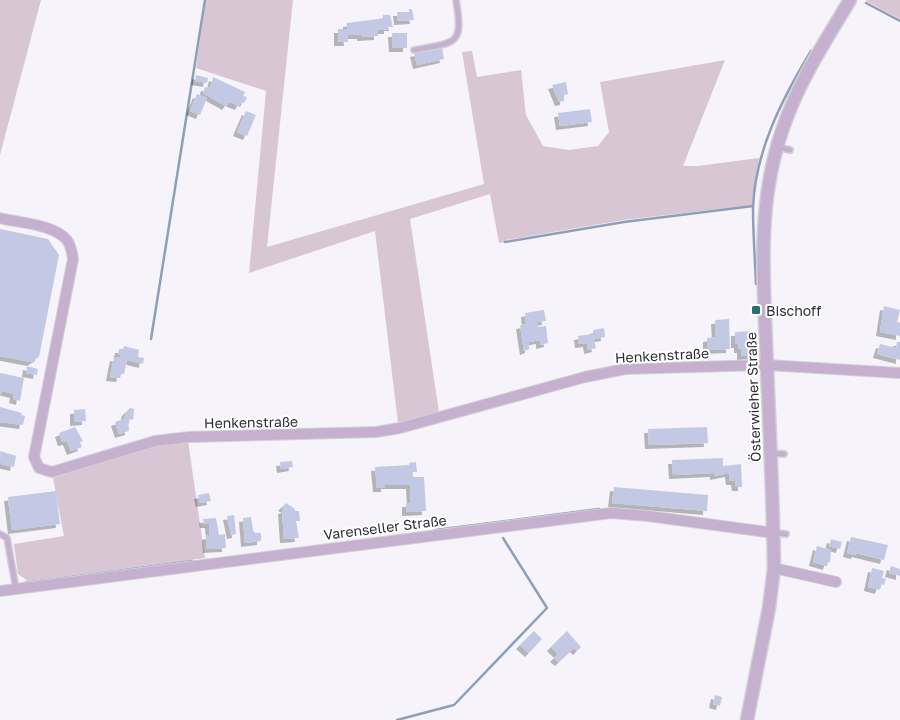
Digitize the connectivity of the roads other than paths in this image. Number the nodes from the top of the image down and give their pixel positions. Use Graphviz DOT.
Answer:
graph roads {
  1 [pos="456,0"];
  2 [pos="850,0"];
  3 [pos="414,50"];
  4 [pos="777,147"];
  5 [pos="790,150"];
  6 [pos="0,218"];
  7 [pos="767,365"];
  8 [pos="900,374"];
  9 [pos="0,534"];
  10 [pos="780,534"];
  11 [pos="774,568"];
  12 [pos="836,582"];
  13 [pos="16,589"];
  14 [pos="0,591"];
  15 [pos="747,720"];
  1 -- 3 [label="lane"];
  2 -- 4 [label="street, Österwieher Straße"];
  4 -- 5 [label="lane"];
  4 -- 7 [label="street, Österwieher Straße"];
  6 -- 7 [label="street, Henkenstraße"];
  7 -- 8 [label="street"];
  7 -- 10 [label="street, Österwieher Straße"];
  9 -- 13 [label="lane"];
  10 -- 11 [label="street, Österwieher Straße"];
  10 -- 13 [label="street, Varenseller Straße"];
  11 -- 12 [label="street"];
  11 -- 15 [label="street, Österwieher Straße"];
  13 -- 14 [label="street, Varenseller Straße"];
}
